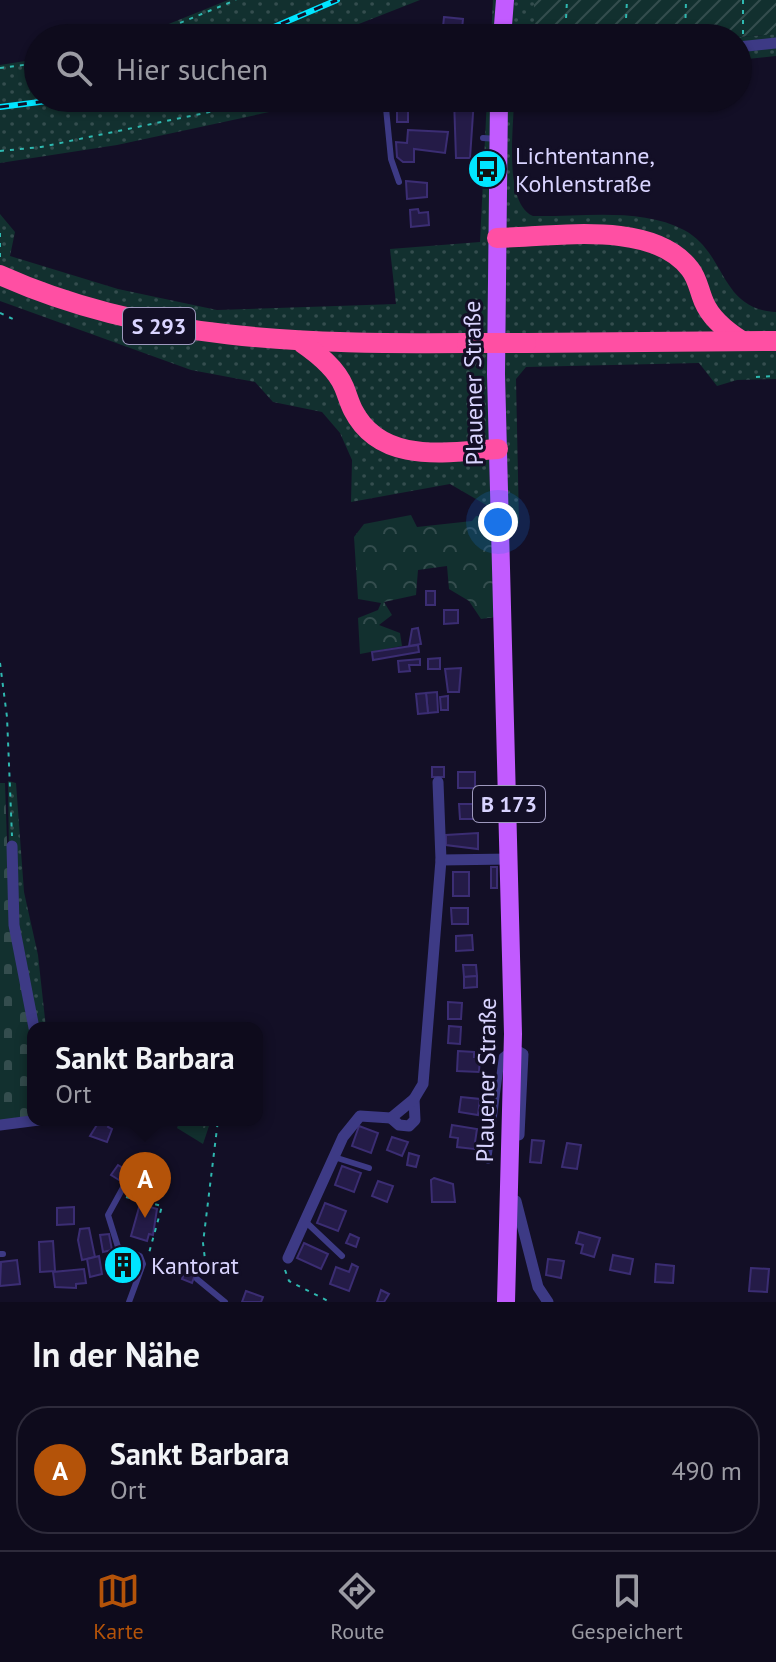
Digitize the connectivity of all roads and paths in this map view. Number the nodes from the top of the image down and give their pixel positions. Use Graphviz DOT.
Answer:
graph roads {
  1 [pos="236,0"];
  2 [pos="505,0"];
  3 [pos="567,0"];
  4 [pos="627,0"];
  5 [pos="686,0"];
  6 [pos="743,0"];
  7 [pos="177,24"];
  8 [pos="503,24"];
  9 [pos="566,24"];
  10 [pos="626,24"];
  11 [pos="685,24"];
  12 [pos="742,24"];
  13 [pos="776,43"];
  14 [pos="752,46"];
  15 [pos="24,65"];
  16 [pos="0,68"];
  17 [pos="210,112"];
  18 [pos="386,112"];
  19 [pos="496,112"];
  20 [pos="0,151"];
  21 [pos="399,182"];
  22 [pos="0,233"];
  23 [pos="497,238"];
  24 [pos="0,258"];
  25 [pos="0,275"];
  26 [pos="704,303"];
  27 [pos="0,313"];
  28 [pos="15,320"];
  29 [pos="742,341"];
  30 [pos="776,341"];
  31 [pos="697,342"];
  32 [pos="302,343"];
  33 [pos="362,344"];
  34 [pos="776,376"];
  35 [pos="756,377"];
  36 [pos="344,385"];
  37 [pos="498,449"];
  38 [pos="0,663"];
  39 [pos="438,782"];
  40 [pos="12,846"];
  41 [pos="510,859"];
  42 [pos="441,860"];
  43 [pos="33,1022"];
  44 [pos="512,1048"];
  45 [pos="414,1099"];
  46 [pos="391,1118"];
  47 [pos="27,1122"];
  48 [pos="0,1125"];
  49 [pos="217,1126"];
  50 [pos="334,1157"];
  51 [pos="488,1161"];
  52 [pos="369,1168"];
  53 [pos="154,1172"];
  54 [pos="134,1175"];
  55 [pos="131,1184"];
  56 [pos="121,1196"];
  57 [pos="138,1200"];
  58 [pos="306,1222"];
  59 [pos="149,1254"];
  60 [pos="342,1256"];
  61 [pos="288,1258"];
  62 [pos="197,1279"];
  63 [pos="209,1289"];
  64 [pos="129,1302"];
  65 [pos="225,1302"];
  66 [pos="330,1302"];
  67 [pos="506,1302"];
  68 [pos="548,1302"];
  1 -- 7 [label="path"];
  2 -- 8 [label="main road"];
  3 -- 9 [label="path"];
  4 -- 10 [label="path"];
  5 -- 11 [label="path"];
  6 -- 12 [label="path"];
  13 -- 14 [label="street"];
  15 -- 16 [label="path"];
  17 -- 20 [label="path"];
  18 -- 21 [label="lane"];
  19 -- 23 [label="main road, Plauener Straße / B 173"];
  22 -- 24 [label="path"];
  23 -- 26 [label="highway"];
  23 -- 37 [label="main road, Plauener Straße / B 173"];
  25 -- 32 [label="highway, S 293"];
  26 -- 29 [label="highway"];
  26 -- 31 [label="highway"];
  27 -- 28 [label="path"];
  29 -- 30 [label="highway, S 293"];
  29 -- 31 [label="highway, S 293"];
  31 -- 33 [label="highway, S 293, bridge"];
  32 -- 33 [label="highway, S 293"];
  32 -- 36 [label="highway"];
  33 -- 36 [label="highway"];
  34 -- 35 [label="path"];
  36 -- 37 [label="highway"];
  37 -- 41 [label="main road, Plauener Straße / B 173"];
  38 -- 40 [label="path"];
  39 -- 42 [label="street"];
  40 -- 43 [label="street"];
  41 -- 42 [label="street"];
  41 -- 44 [label="main road, Plauener Straße / B 173"];
  42 -- 45 [label="street"];
  44 -- 51 [label="lane"];
  44 -- 67 [label="main road, Plauener Straße / B 173"];
  44 -- 68 [label="street"];
  45 -- 46 [label="street"];
  45 -- 46 [label="street"];
  46 -- 50 [label="street"];
  47 -- 48 [label="street"];
  49 -- 63 [label="path"];
  50 -- 52 [label="lane"];
  50 -- 58 [label="street"];
  53 -- 54 [label="path"];
  54 -- 56 [label="lane"];
  55 -- 57 [label="path"];
  56 -- 57 [label="path"];
  56 -- 64 [label="lane"];
  57 -- 59 [label="path"];
  58 -- 60 [label="lane"];
  58 -- 61 [label="street"];
  61 -- 66 [label="path"];
  62 -- 63 [label="lane"];
  63 -- 65 [label="lane"];
}
